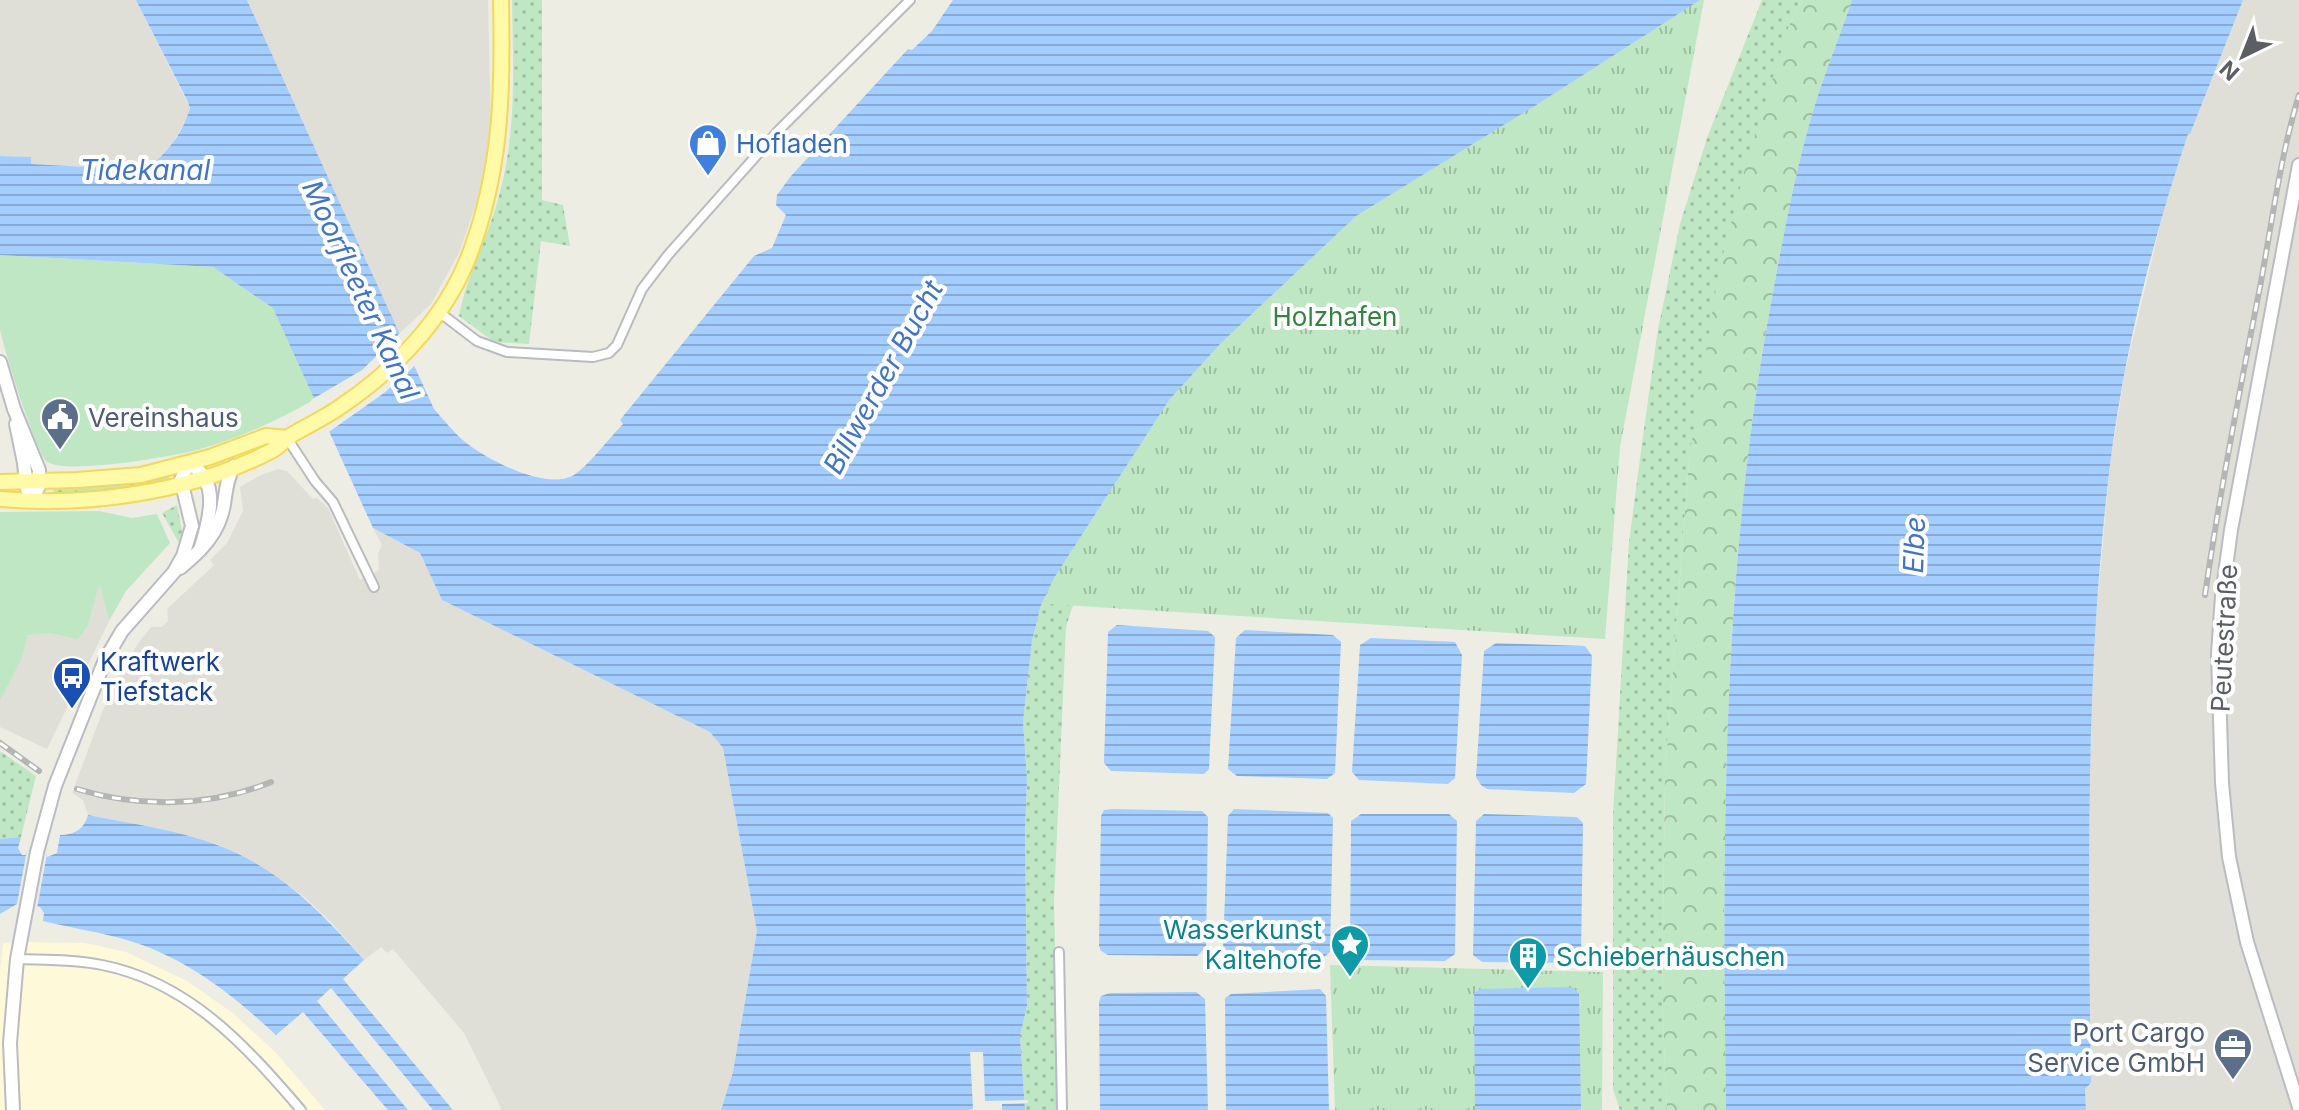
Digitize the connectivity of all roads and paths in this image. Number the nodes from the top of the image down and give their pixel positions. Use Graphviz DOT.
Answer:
graph roads {
  1 [pos="501,0"];
  2 [pos="910,0"];
  3 [pos="2299,165"];
  4 [pos="439,312"];
  5 [pos="0,362"];
  6 [pos="287,438"];
  7 [pos="188,464"];
  8 [pos="234,466"];
  9 [pos="205,477"];
  10 [pos="0,482"];
  11 [pos="33,482"];
  12 [pos="181,483"];
  13 [pos="0,499"];
  14 [pos="32,500"];
  15 [pos="200,550"];
  16 [pos="174,572"];
  17 [pos="374,587"];
  18 [pos="1059,952"];
  19 [pos="17,959"];
  20 [pos="2299,1107"];
  21 [pos="13,1110"];
  22 [pos="301,1110"];
  23 [pos="1062,1110"];
  1 -- 4 [label="main road"];
  2 -- 4 [label="street"];
  3 -- 20 [label="street, Peutestraße"];
  4 -- 6 [label="main road"];
  5 -- 11 [label="street"];
  6 -- 7 [label="main road"];
  6 -- 8 [label="main road"];
  6 -- 17 [label="street"];
  7 -- 9 [label="street"];
  7 -- 11 [label="main road"];
  7 -- 12 [label="street"];
  8 -- 9 [label="main road"];
  8 -- 15 [label="street"];
  9 -- 12 [label="main road"];
  9 -- 15 [label="street"];
  10 -- 11 [label="main road"];
  11 -- 14 [label="street"];
  12 -- 14 [label="main road"];
  12 -- 16 [label="street"];
  13 -- 14 [label="main road"];
  15 -- 16 [label="street"];
  16 -- 19 [label="street"];
  18 -- 23 [label="street"];
  19 -- 21 [label="street"];
  19 -- 22 [label="street"];
}
